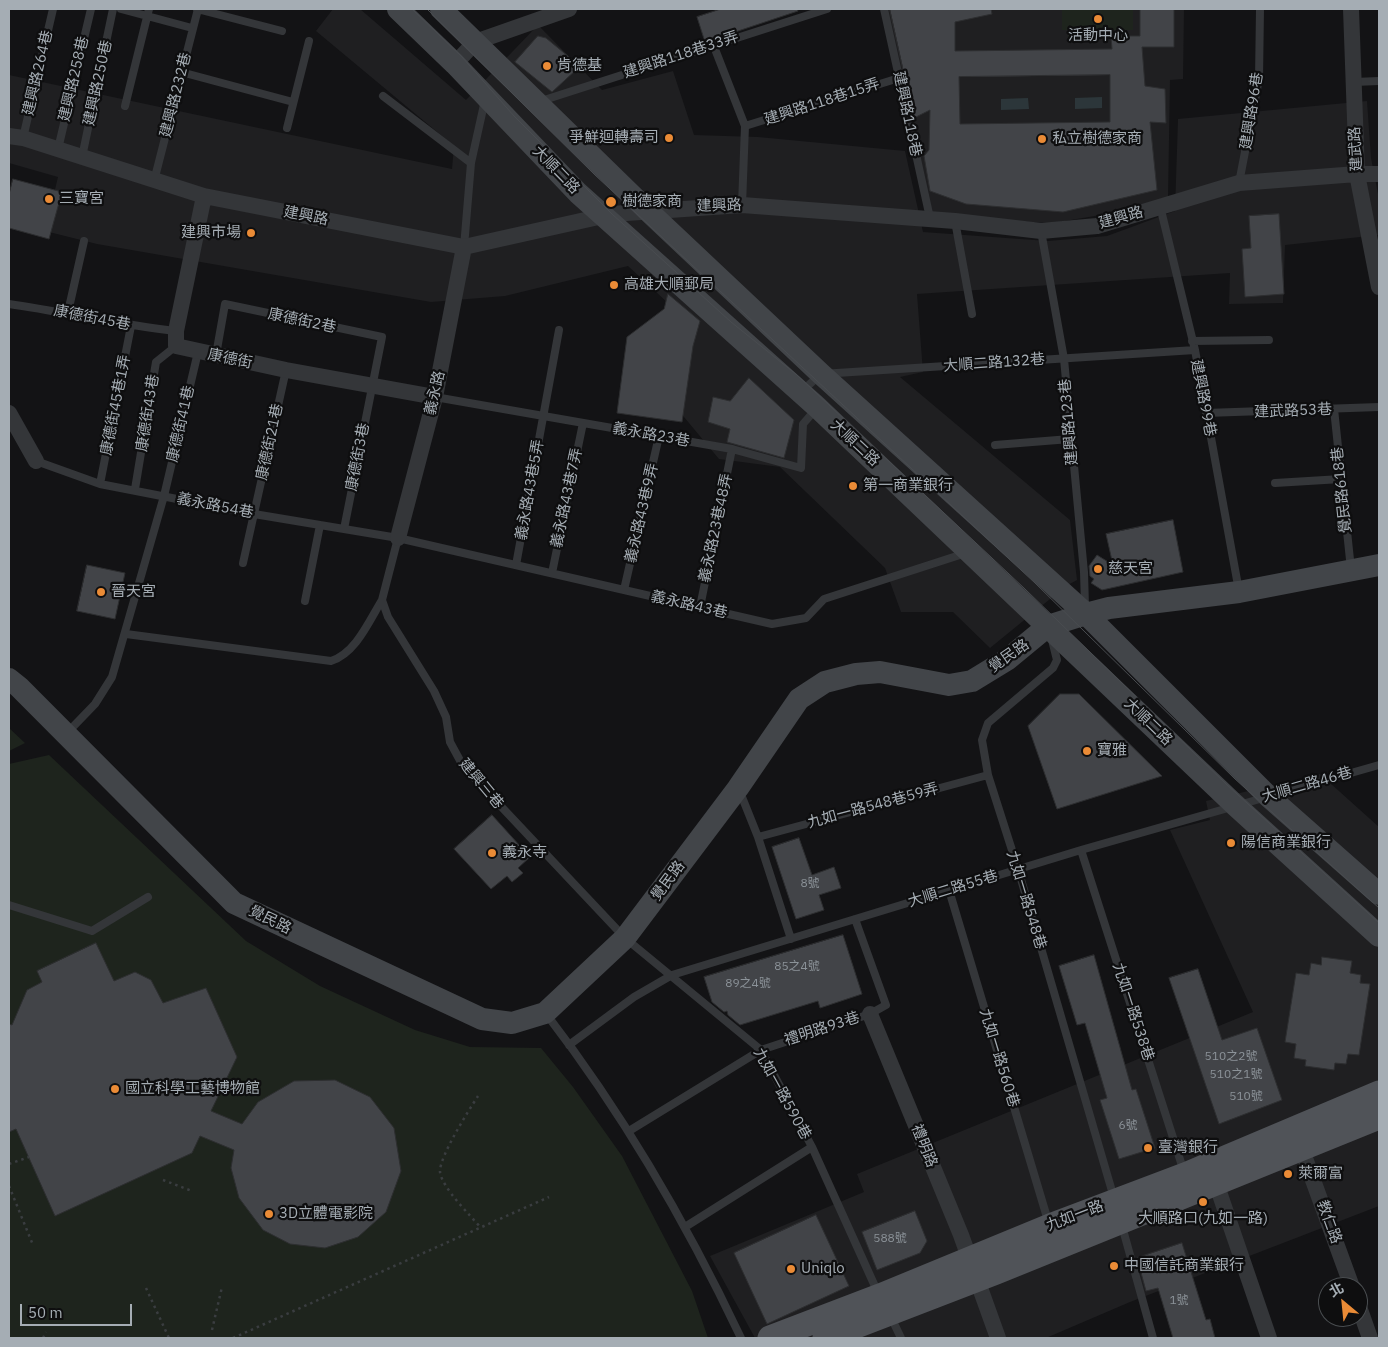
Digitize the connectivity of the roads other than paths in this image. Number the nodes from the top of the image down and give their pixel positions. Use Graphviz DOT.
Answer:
graph roads {
  1 [pos="53,9"];
  2 [pos="91,9"];
  3 [pos="113,9"];
  4 [pos="121,9"];
  5 [pos="198,9"];
  6 [pos="398,9"];
  7 [pos="441,9"];
  8 [pos="569,9"];
  9 [pos="827,9"];
  10 [pos="884,9"];
  11 [pos="1260,9"];
  12 [pos="1351,9"];
  13 [pos="148,12"];
  14 [pos="192,28"];
  15 [pos="282,31"];
  16 [pos="309,41"];
  17 [pos="475,42"];
  18 [pos="713,44"];
  19 [pos="455,64"];
  20 [pos="182,72"];
  21 [pos="899,78"];
  22 [pos="1379,81"];
  23 [pos="1354,82"];
  24 [pos="383,96"];
  25 [pos="486,96"];
  26 [pos="293,102"];
  27 [pos="536,102"];
  28 [pos="125,106"];
  29 [pos="745,126"];
  30 [pos="287,128"];
  31 [pos="16,137"];
  32 [pos="58,149"];
  33 [pos="82,157"];
  34 [pos="471,163"];
  35 [pos="1357,174"];
  36 [pos="1379,174"];
  37 [pos="154,181"];
  38 [pos="1239,183"];
  39 [pos="204,196"];
  40 [pos="742,205"];
  41 [pos="1160,206"];
  42 [pos="646,210"];
  43 [pos="602,215"];
  44 [pos="930,218"];
  45 [pos="955,221"];
  46 [pos="1041,231"];
  47 [pos="84,241"];
  48 [pos="464,247"];
  49 [pos="1379,288"];
  50 [pos="9,304"];
  51 [pos="68,312"];
  52 [pos="972,314"];
  53 [pos="131,326"];
  54 [pos="559,330"];
  55 [pos="176,339"];
  56 [pos="1192,340"];
  57 [pos="1270,340"];
  58 [pos="1194,350"];
  59 [pos="198,352"];
  60 [pos="216,355"];
  61 [pos="1064,358"];
  62 [pos="286,370"];
  63 [pos="821,374"];
  64 [pos="372,386"];
  65 [pos="800,392"];
  66 [pos="435,397"];
  67 [pos="817,407"];
  68 [pos="1379,407"];
  69 [pos="1334,409"];
  70 [pos="9,413"];
  71 [pos="1206,414"];
  72 [pos="543,416"];
  73 [pos="582,423"];
  74 [pos="659,436"];
  75 [pos="1070,439"];
  76 [pos="995,445"];
  77 [pos="732,450"];
  78 [pos="36,462"];
  79 [pos="1341,479"];
  80 [pos="1275,483"];
  81 [pos="100,484"];
  82 [pos="135,489"];
  83 [pos="164,496"];
  84 [pos="254,514"];
  85 [pos="320,525"];
  86 [pos="344,529"];
  87 [pos="398,538"];
  88 [pos="970,552"];
  89 [pos="243,563"];
  90 [pos="516,565"];
  91 [pos="1379,565"];
  92 [pos="1351,570"];
  93 [pos="552,573"];
  94 [pos="624,590"];
  95 [pos="1239,592"];
  96 [pos="382,600"];
  97 [pos="305,601"];
  98 [pos="700,607"];
  99 [pos="1086,614"];
  100 [pos="1048,626"];
  101 [pos="126,634"];
  102 [pos="9,679"];
  103 [pos="65,735"];
  104 [pos="1379,764"];
  105 [pos="988,775"];
  106 [pos="738,788"];
  107 [pos="1268,796"];
  108 [pos="1235,805"];
  109 [pos="758,837"];
  110 [pos="1081,850"];
  111 [pos="1018,869"];
  112 [pos="949,890"];
  113 [pos="1379,894"];
  114 [pos="148,896"];
  115 [pos="9,905"];
  116 [pos="855,919"];
  117 [pos="1379,936"];
  118 [pos="625,938"];
  119 [pos="791,939"];
  120 [pos="672,975"];
  121 [pos="545,1013"];
  122 [pos="870,1014"];
  123 [pos="570,1044"];
  124 [pos="761,1050"];
  125 [pos="1379,1093"];
  126 [pos="1379,1117"];
  127 [pos="629,1131"];
  128 [pos="1298,1139"];
  129 [pos="812,1147"];
  130 [pos="1185,1175"];
  131 [pos="1216,1183"];
  132 [pos="1118,1211"];
  133 [pos="1050,1226"];
  134 [pos="685,1227"];
  135 [pos="973,1270"];
  136 [pos="1348,1277"];
  137 [pos="884,1304"];
  138 [pos="741,1338"];
  139 [pos="770,1338"];
  140 [pos="825,1338"];
  141 [pos="901,1338"];
  142 [pos="998,1338"];
  143 [pos="1153,1338"];
  144 [pos="1269,1338"];
  1 -- 31 [label="lane, 建興路264巷"];
  2 -- 32 [label="lane, 建興路258巷"];
  3 -- 33 [label="lane, 建興路250巷"];
  4 -- 13 [label="lane"];
  5 -- 14 [label="lane, 建興路232巷"];
  5 -- 15 [label="lane"];
  6 -- 19 [label="street, 大順二路"];
  7 -- 17 [label="street, 大順二路"];
  8 -- 17 [label="street"];
  9 -- 18 [label="lane, 建興路118巷33弄"];
  10 -- 21 [label="lane, 建興路118巷"];
  11 -- 38 [label="lane, 建興路96巷"];
  12 -- 23 [label="street, 建武路"];
  13 -- 14 [label="lane"];
  13 -- 28 [label="lane"];
  14 -- 20 [label="lane, 建興路232巷"];
  16 -- 26 [label="lane"];
  17 -- 19 [label="street"];
  17 -- 27 [label="street, 大順二路"];
  18 -- 27 [label="lane, 建興路118巷33弄"];
  18 -- 29 [label="lane"];
  19 -- 25 [label="street, 大順二路"];
  20 -- 26 [label="lane"];
  20 -- 37 [label="lane, 建興路232巷"];
  21 -- 29 [label="lane, 建興路118巷15弄"];
  21 -- 44 [label="lane, 建興路118巷"];
  22 -- 23 [label="lane"];
  23 -- 35 [label="street, 建武路"];
  24 -- 34 [label="lane"];
  25 -- 34 [label="lane"];
  25 -- 43 [label="street, 大順二路"];
  26 -- 30 [label="lane"];
  27 -- 42 [label="street, 大順二路"];
  29 -- 40 [label="lane"];
  31 -- 32 [label="street, 建興路"];
  32 -- 33 [label="street, 建興路"];
  33 -- 37 [label="street, 建興路"];
  34 -- 48 [label="lane"];
  35 -- 36 [label="street, 建興路"];
  35 -- 38 [label="street, 建興路"];
  35 -- 49 [label="street, 建武路"];
  37 -- 39 [label="street, 建興路"];
  38 -- 41 [label="street, 建興路"];
  39 -- 48 [label="street, 建興路"];
  39 -- 55 [label="street"];
  40 -- 42 [label="street, 建興路"];
  40 -- 44 [label="street, 建興路"];
  41 -- 46 [label="street, 建興路"];
  41 -- 56 [label="lane, 建興路99巷"];
  42 -- 43 [label="street, 建興路"];
  42 -- 63 [label="street, 大順二路"];
  43 -- 48 [label="street, 建興路"];
  43 -- 65 [label="street, 大順二路"];
  44 -- 45 [label="street, 建興路"];
  45 -- 46 [label="street, 建興路"];
  45 -- 52 [label="lane"];
  46 -- 61 [label="lane, 建興路123巷"];
  47 -- 51 [label="lane"];
  48 -- 66 [label="street, 義永路"];
  50 -- 51 [label="lane, 康德街45巷"];
  51 -- 53 [label="lane, 康德街45巷"];
  53 -- 55 [label="lane, 康德街45巷"];
  53 -- 81 [label="lane, 康德街45巷1弄"];
  54 -- 72 [label="lane, 義永路43巷5弄"];
  55 -- 59 [label="street, 康德街"];
  55 -- 82 [label="lane, 康德街43巷"];
  56 -- 57 [label="lane"];
  56 -- 58 [label="lane, 建興路99巷"];
  58 -- 61 [label="lane, 大順二路132巷"];
  58 -- 71 [label="lane, 建興路99巷"];
  59 -- 60 [label="street, 康德街"];
  59 -- 83 [label="lane, 康德街41巷"];
  60 -- 62 [label="street, 康德街"];
  60 -- 64 [label="lane, 康德街2巷"];
  61 -- 63 [label="lane, 大順二路132巷"];
  61 -- 75 [label="lane, 建興路123巷"];
  62 -- 64 [label="street, 康德街"];
  62 -- 84 [label="lane, 康德街21巷"];
  63 -- 65 [label="lane"];
  63 -- 99 [label="street, 大順二路"];
  64 -- 66 [label="street, 康德街"];
  64 -- 86 [label="lane, 康德街3巷"];
  65 -- 67 [label="street, 大順二路"];
  66 -- 72 [label="lane, 義永路23巷"];
  66 -- 87 [label="street, 義永路"];
  67 -- 77 [label="lane, 義永路23巷"];
  67 -- 88 [label="street, 大順二路"];
  68 -- 69 [label="lane, 建武路53巷"];
  69 -- 71 [label="lane, 建武路53巷"];
  69 -- 79 [label="lane, 覺民路618巷"];
  70 -- 78 [label="street"];
  71 -- 95 [label="lane, 建興路99巷"];
  72 -- 73 [label="lane, 義永路23巷"];
  72 -- 90 [label="lane, 義永路43巷5弄"];
  73 -- 74 [label="lane, 義永路23巷"];
  73 -- 93 [label="lane, 義永路43巷7弄"];
  74 -- 77 [label="lane, 義永路23巷"];
  74 -- 94 [label="lane, 義永路43巷9弄"];
  75 -- 76 [label="lane"];
  75 -- 99 [label="lane, 建興路123巷"];
  77 -- 98 [label="lane, 義永路23巷48弄"];
  78 -- 81 [label="lane, 義永路54巷"];
  79 -- 80 [label="lane"];
  79 -- 92 [label="lane, 覺民路618巷"];
  81 -- 82 [label="lane, 義永路54巷"];
  82 -- 83 [label="lane, 義永路54巷"];
  83 -- 84 [label="lane, 義永路54巷"];
  83 -- 101 [label="lane, 康德街41巷"];
  84 -- 85 [label="lane, 義永路54巷"];
  84 -- 89 [label="lane, 康德街21巷"];
  85 -- 86 [label="lane, 義永路54巷"];
  85 -- 97 [label="lane"];
  86 -- 87 [label="lane, 義永路54巷"];
  87 -- 90 [label="lane, 義永路43巷"];
  87 -- 96 [label="lane"];
  88 -- 98 [label="lane, 義永路43巷"];
  88 -- 100 [label="street, 大順二路"];
  90 -- 93 [label="lane, 義永路43巷"];
  91 -- 92 [label="street, 覺民路"];
  92 -- 95 [label="street, 覺民路"];
  93 -- 94 [label="lane, 義永路43巷"];
  94 -- 98 [label="lane, 義永路43巷"];
  95 -- 99 [label="street, 覺民路"];
  96 -- 101 [label="lane"];
  96 -- 118 [label="lane, 建興三巷"];
  99 -- 100 [label="street, 覺民路"];
  99 -- 107 [label="street, 大順二路"];
  100 -- 105 [label="lane, 九如一路548巷"];
  100 -- 106 [label="street, 覺民路"];
  100 -- 108 [label="street, 大順二路"];
  101 -- 103 [label="lane, 康德街41巷"];
  102 -- 103 [label="street, 覺民路"];
  103 -- 121 [label="street, 覺民路"];
  104 -- 107 [label="lane, 大順二路46巷"];
  105 -- 109 [label="lane, 九如一路548巷59弄"];
  105 -- 111 [label="lane, 九如一路548巷"];
  106 -- 109 [label="lane"];
  106 -- 118 [label="street, 覺民路"];
  107 -- 108 [label="lane, 大順二路46巷"];
  107 -- 113 [label="street, 大順二路"];
  108 -- 110 [label="lane, 大順二路55巷"];
  108 -- 117 [label="street, 大順二路"];
  109 -- 119 [label="lane"];
  110 -- 111 [label="lane, 大順二路55巷"];
  110 -- 130 [label="lane, 九如一路538巷"];
  111 -- 112 [label="lane, 大順二路55巷"];
  111 -- 132 [label="lane, 九如一路548巷"];
  112 -- 116 [label="lane, 大順二路55巷"];
  112 -- 133 [label="lane, 九如一路560巷"];
  114 -- 115 [label="lane"];
  116 -- 119 [label="lane, 大順二路55巷"];
  116 -- 122 [label="lane, 禮明路93巷"];
  118 -- 120 [label="lane, 九如一路590巷"];
  118 -- 121 [label="street, 覺民路"];
  119 -- 120 [label="lane, 大順二路55巷"];
  120 -- 123 [label="lane, 大順二路55巷"];
  120 -- 124 [label="lane, 九如一路590巷"];
  121 -- 123 [label="lane"];
  122 -- 124 [label="lane, 禮明路93巷"];
  122 -- 135 [label="street, 禮明路"];
  123 -- 127 [label="lane"];
  124 -- 127 [label="lane, 禮明路93巷"];
  124 -- 129 [label="lane, 九如一路590巷"];
  125 -- 128 [label="main road, 九如一路"];
  126 -- 128 [label="main road, 九如一路"];
  127 -- 134 [label="lane"];
  128 -- 130 [label="main road, 九如一路"];
  128 -- 131 [label="main road, 九如一路"];
  128 -- 136 [label="street, 教仁路"];
  129 -- 134 [label="lane"];
  129 -- 137 [label="lane, 九如一路590巷"];
  130 -- 132 [label="main road, 九如一路"];
  131 -- 132 [label="main road, 九如一路"];
  131 -- 144 [label="street"];
  132 -- 133 [label="main road, 九如一路"];
  132 -- 135 [label="main road, 九如一路"];
  132 -- 143 [label="lane, 九如一路548巷"];
  133 -- 135 [label="main road, 九如一路"];
  134 -- 138 [label="lane"];
  135 -- 137 [label="main road, 九如一路"];
  135 -- 142 [label="street"];
  137 -- 139 [label="main road, 九如一路"];
  137 -- 140 [label="main road, 九如一路"];
  137 -- 141 [label="lane, 九如一路590巷"];
}
